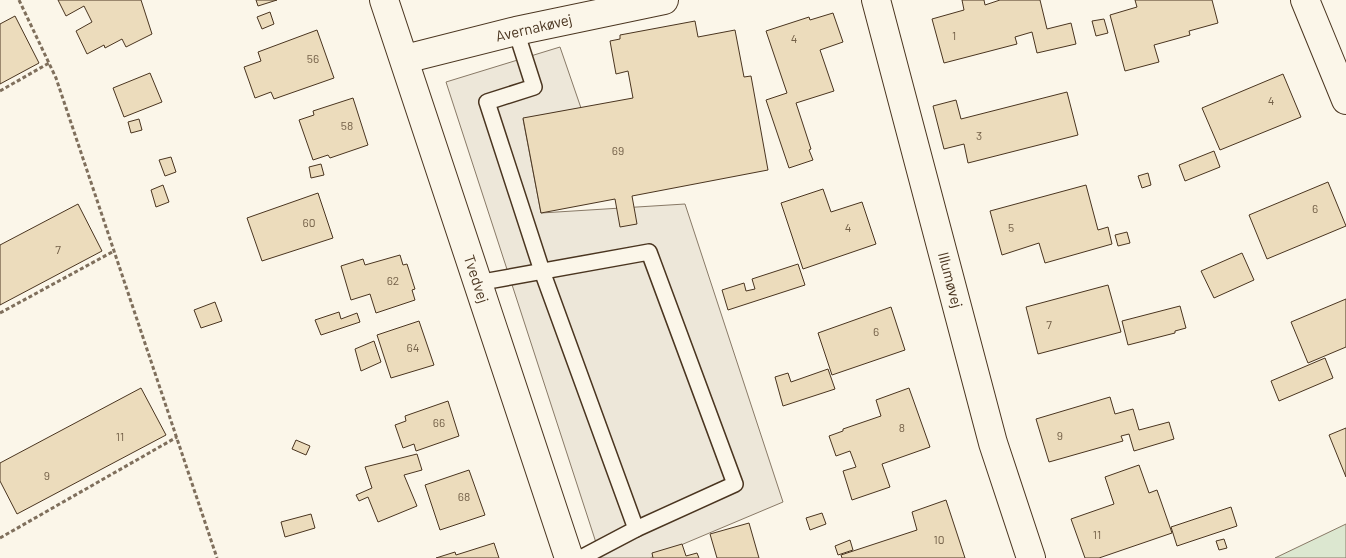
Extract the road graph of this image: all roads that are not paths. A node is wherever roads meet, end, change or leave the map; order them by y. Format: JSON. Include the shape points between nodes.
{"nodes":[{"id":1,"x":384,"y":0,"type":"edge"},
{"id":2,"x":664,"y":0,"type":"edge"},
{"id":3,"x":876,"y":0,"type":"edge"},
{"id":4,"x":1305,"y":0,"type":"edge"},
{"id":5,"x":516,"y":31,"type":"junction"},
{"id":6,"x":405,"y":59,"type":"junction"},
{"id":7,"x":1346,"y":100,"type":"edge"},
{"id":8,"x":542,"y":272,"type":"junction"},
{"id":9,"x":477,"y":283,"type":"junction"},
{"id":10,"x":636,"y":528,"type":"junction"},
{"id":11,"x":569,"y":558,"type":"edge"},
{"id":12,"x":580,"y":558,"type":"edge"},
{"id":13,"x":1031,"y":558,"type":"edge"}],
"edges":[{"from":1,"to":6,"type":"street","name":"Tvedvej"},
{"from":2,"to":5,"type":"street","name":"Avernakøvej"},
{"from":3,"to":13,"type":"street","name":"Illumøvej","via":[[993,443]]},
{"from":4,"to":7,"type":"street"},
{"from":5,"to":6,"type":"street","name":"Avernakøvej"},
{"from":5,"to":8,"type":"lane","via":[[534,87],[488,102]]},
{"from":6,"to":9,"type":"street","name":"Tvedvej"},
{"from":8,"to":9,"type":"lane"},
{"from":8,"to":10,"type":"lane"},
{"from":8,"to":10,"type":"lane","via":[[649,252],[735,484]]},
{"from":9,"to":11,"type":"street","name":"Tvedvej"},
{"from":10,"to":12,"type":"lane"}]}
